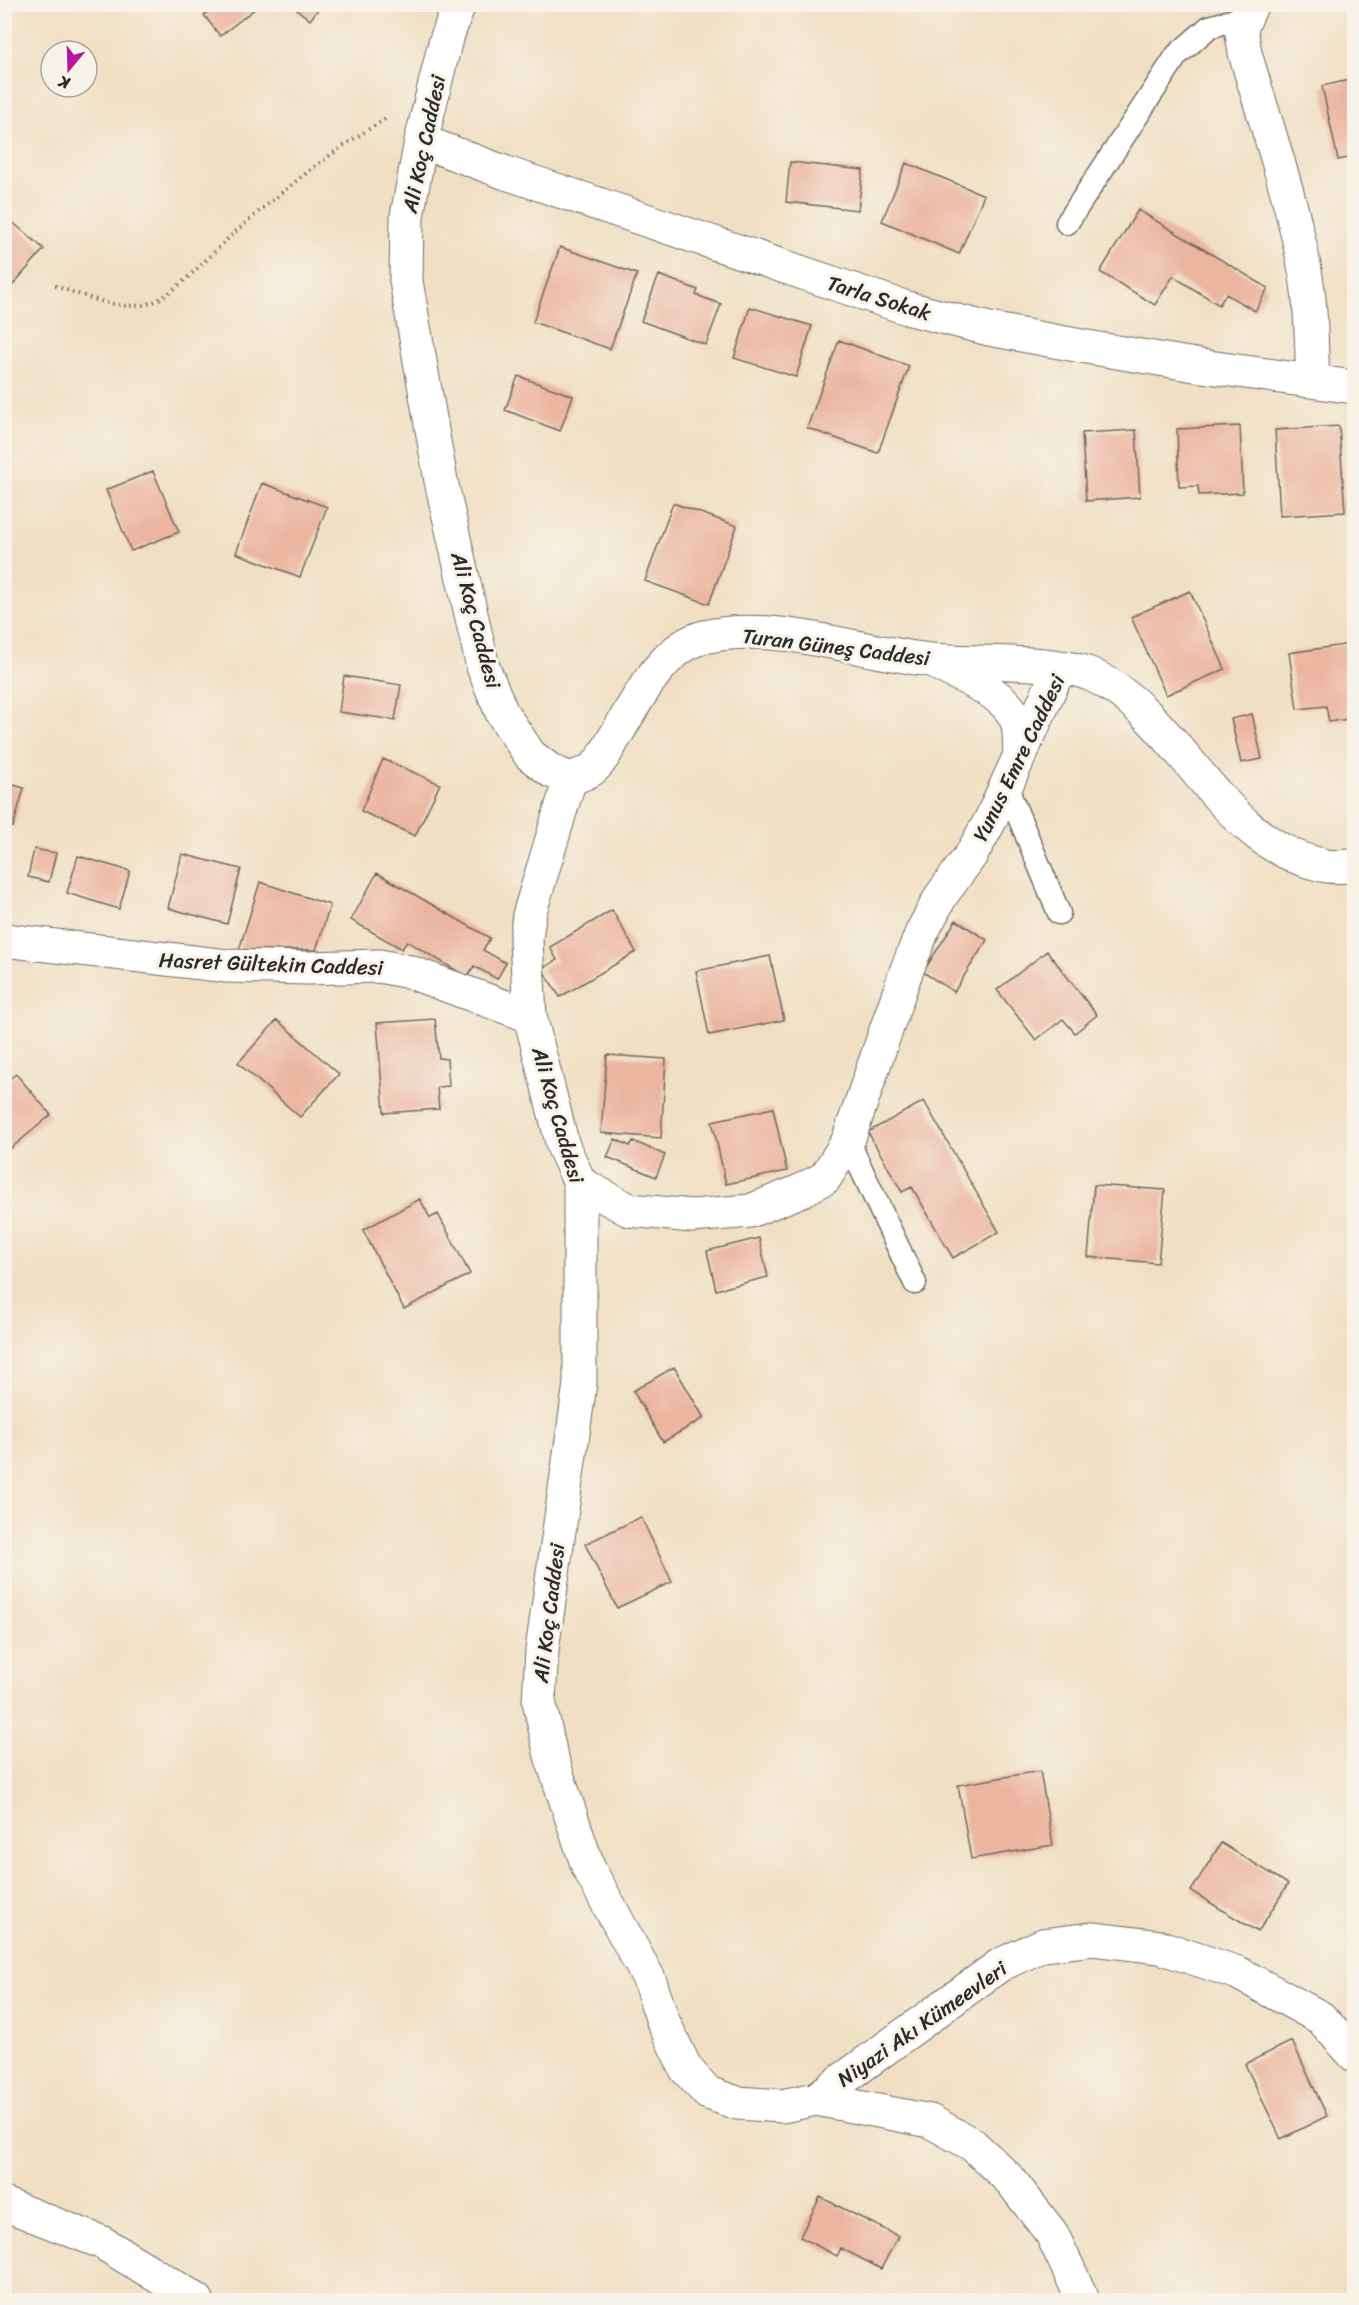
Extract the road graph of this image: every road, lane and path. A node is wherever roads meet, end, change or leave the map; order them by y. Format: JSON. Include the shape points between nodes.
{"nodes":[{"id":1,"x":459,"y":4,"type":"edge"},
{"id":2,"x":1248,"y":11,"type":"edge"},
{"id":3,"x":433,"y":95,"type":"junction"},
{"id":4,"x":421,"y":141,"type":"junction"},
{"id":5,"x":1067,"y":223,"type":"dead end"},
{"id":6,"x":55,"y":286,"type":"dead end"},
{"id":7,"x":1313,"y":381,"type":"junction"},
{"id":8,"x":1354,"y":387,"type":"edge"},
{"id":9,"x":929,"y":660,"type":"junction"},
{"id":10,"x":1060,"y":667,"type":"junction"},
{"id":11,"x":1020,"y":754,"type":"junction"},
{"id":12,"x":570,"y":779,"type":"junction"},
{"id":13,"x":1006,"y":786,"type":"junction"},
{"id":14,"x":1354,"y":866,"type":"edge"},
{"id":15,"x":1059,"y":913,"type":"dead end"},
{"id":16,"x":4,"y":940,"type":"edge"},
{"id":17,"x":530,"y":1016,"type":"junction"},
{"id":18,"x":848,"y":1141,"type":"junction"},
{"id":19,"x":580,"y":1183,"type":"junction"},
{"id":20,"x":915,"y":1283,"type":"dead end"},
{"id":21,"x":1354,"y":2055,"type":"edge"},
{"id":22,"x":816,"y":2099,"type":"junction"},
{"id":23,"x":4,"y":2204,"type":"edge"},
{"id":24,"x":197,"y":2301,"type":"edge"},
{"id":25,"x":1083,"y":2301,"type":"edge"}],
"edges":[{"from":1,"to":3,"type":"street","name":"Ali Koç Caddesi"},
{"from":2,"to":5,"type":"lane","via":[[1209,27],[1178,56]]},
{"from":2,"to":7,"type":"street","via":[[1241,28],[1245,53],[1295,220],[1305,273]]},
{"from":3,"to":4,"type":"street","name":"Ali Koç Caddesi"},
{"from":3,"to":6,"type":"path","via":[[398,111],[334,151],[154,302],[132,306]]},
{"from":4,"to":7,"type":"street","name":"Tarla Sokak","via":[[907,308],[989,329],[1087,347]]},
{"from":4,"to":12,"type":"street","name":"Ali Koç Caddesi","via":[[407,216],[406,281],[441,481],[483,667],[502,713],[530,754],[551,771]]},
{"from":7,"to":8,"type":"street","name":"Tarla Sokak"},
{"from":9,"to":10,"type":"street","name":"Turan Güneş Caddesi"},
{"from":9,"to":11,"type":"street","via":[[1001,700],[1012,711],[1018,725]]},
{"from":9,"to":12,"type":"street","name":"Turan Güneş Caddesi","via":[[746,632],[702,638],[674,654],[652,678],[592,769]]},
{"from":10,"to":11,"type":"street","name":"Yunus Emre Caddesi"},
{"from":10,"to":14,"type":"street","name":"Yunus Emre Caddesi","via":[[1091,675],[1124,696],[1167,736],[1253,831],[1285,853],[1323,866]]},
{"from":11,"to":13,"type":"street","name":"Yunus Emre Caddesi"},
{"from":12,"to":17,"type":"street","name":"Ali Koç Caddesi","via":[[529,915],[526,950]]},
{"from":13,"to":15,"type":"lane"},
{"from":13,"to":18,"type":"street","name":"Yunus Emre Caddesi","via":[[971,855],[941,896],[922,932]]},
{"from":16,"to":17,"type":"street","name":"Hasret Gültekin Caddesi","via":[[227,966],[379,966],[410,972]]},
{"from":17,"to":19,"type":"street","name":"Ali Koç Caddesi","via":[[563,1146]]},
{"from":18,"to":19,"type":"street","name":"Yunus Emre Caddesi","via":[[825,1178],[750,1211],[692,1216],[629,1210]]},
{"from":18,"to":20,"type":"lane"},
{"from":19,"to":22,"type":"street","name":"Ali Koç Caddesi","via":[[580,1384],[542,1650],[539,1701],[551,1756],[588,1867],[649,1979],[663,2021],[686,2069],[708,2093],[737,2103],[782,2106]]},
{"from":21,"to":22,"type":"street","name":"Niyazi Akı Kümeevleri","via":[[1321,2018],[1238,1973],[1160,1947],[1092,1939],[1043,1945],[1000,1965]]},
{"from":22,"to":25,"type":"street","via":[[930,2121],[973,2145],[1011,2181],[1052,2234]]},
{"from":23,"to":24,"type":"street","via":[[101,2242]]}]}
